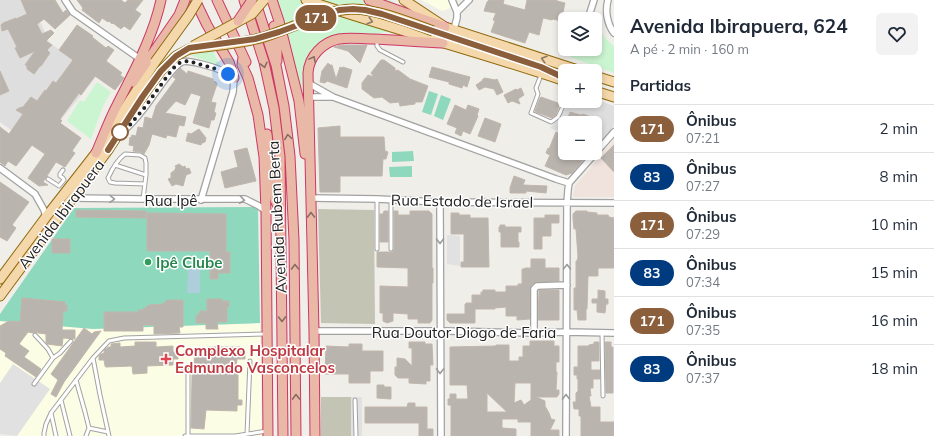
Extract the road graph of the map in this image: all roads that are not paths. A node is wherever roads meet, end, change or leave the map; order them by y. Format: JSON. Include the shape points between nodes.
{"nodes":[{"id":1,"x":65,"y":0,"type":"edge"},
{"id":2,"x":161,"y":0,"type":"edge"},
{"id":3,"x":185,"y":0,"type":"edge"},
{"id":4,"x":197,"y":0,"type":"edge"},
{"id":5,"x":216,"y":0,"type":"edge"},
{"id":6,"x":249,"y":0,"type":"edge"},
{"id":7,"x":264,"y":0,"type":"edge"},
{"id":8,"x":269,"y":0,"type":"edge"},
{"id":9,"x":272,"y":0,"type":"edge"},
{"id":10,"x":306,"y":0,"type":"edge"},
{"id":11,"x":369,"y":0,"type":"edge"},
{"id":12,"x":404,"y":0,"type":"edge"},
{"id":13,"x":452,"y":0,"type":"edge"},
{"id":14,"x":469,"y":0,"type":"edge"},
{"id":15,"x":594,"y":0,"type":"edge"},
{"id":16,"x":608,"y":0,"type":"edge"},
{"id":17,"x":414,"y":4,"type":"edge"},
{"id":18,"x":457,"y":12,"type":"junction"},
{"id":19,"x":590,"y":12,"type":"edge"},
{"id":20,"x":238,"y":21,"type":"junction"},
{"id":21,"x":450,"y":28,"type":"junction"},
{"id":22,"x":614,"y":33,"type":"edge"},
{"id":23,"x":376,"y":39,"type":"junction"},
{"id":24,"x":443,"y":43,"type":"junction"},
{"id":25,"x":189,"y":48,"type":"junction"},
{"id":26,"x":243,"y":57,"type":"junction"},
{"id":27,"x":140,"y":59,"type":"junction"},
{"id":28,"x":403,"y":62,"type":"dead end"},
{"id":29,"x":276,"y":64,"type":"junction"},
{"id":30,"x":558,"y":64,"type":"edge"},
{"id":31,"x":542,"y":74,"type":"junction"},
{"id":32,"x":558,"y":75,"type":"edge"},
{"id":33,"x":234,"y":78,"type":"junction"},
{"id":34,"x":602,"y":78,"type":"edge"},
{"id":35,"x":558,"y":79,"type":"edge"},
{"id":36,"x":614,"y":82,"type":"edge"},
{"id":37,"x":308,"y":83,"type":"junction"},
{"id":38,"x":602,"y":93,"type":"edge"},
{"id":39,"x":122,"y":95,"type":"junction"},
{"id":40,"x":309,"y":97,"type":"junction"},
{"id":41,"x":333,"y":97,"type":"junction"},
{"id":42,"x":614,"y":97,"type":"edge"},
{"id":43,"x":562,"y":108,"type":"edge"},
{"id":44,"x":614,"y":132,"type":"edge"},
{"id":45,"x":108,"y":150,"type":"junction"},
{"id":46,"x":96,"y":153,"type":"junction"},
{"id":47,"x":115,"y":165,"type":"junction"},
{"id":48,"x":0,"y":168,"type":"edge"},
{"id":49,"x":63,"y":170,"type":"dead end"},
{"id":50,"x":146,"y":175,"type":"junction"},
{"id":51,"x":311,"y":178,"type":"junction"},
{"id":52,"x":48,"y":179,"type":"dead end"},
{"id":53,"x":570,"y":183,"type":"junction"},
{"id":54,"x":145,"y":184,"type":"junction"},
{"id":55,"x":73,"y":198,"type":"junction"},
{"id":56,"x":311,"y":198,"type":"junction"},
{"id":57,"x":377,"y":199,"type":"junction"},
{"id":58,"x":144,"y":200,"type":"junction"},
{"id":59,"x":202,"y":200,"type":"junction"},
{"id":60,"x":391,"y":200,"type":"junction"},
{"id":61,"x":440,"y":202,"type":"junction"},
{"id":62,"x":567,"y":203,"type":"junction"},
{"id":63,"x":614,"y":203,"type":"edge"},
{"id":64,"x":281,"y":208,"type":"junction"},
{"id":65,"x":266,"y":211,"type":"junction"},
{"id":66,"x":46,"y":217,"type":"junction"},
{"id":67,"x":377,"y":249,"type":"dead end"},
{"id":68,"x":391,"y":249,"type":"dead end"},
{"id":69,"x":0,"y":279,"type":"edge"},
{"id":70,"x":567,"y":285,"type":"junction"},
{"id":71,"x":0,"y":296,"type":"edge"},
{"id":72,"x":314,"y":331,"type":"junction"},
{"id":73,"x":440,"y":331,"type":"junction"},
{"id":74,"x":566,"y":332,"type":"junction"},
{"id":75,"x":602,"y":332,"type":"junction"},
{"id":76,"x":614,"y":332,"type":"edge"},
{"id":77,"x":534,"y":333,"type":"junction"},
{"id":78,"x":267,"y":334,"type":"junction"},
{"id":79,"x":35,"y":335,"type":"dead end"},
{"id":80,"x":71,"y":341,"type":"dead end"},
{"id":81,"x":53,"y":358,"type":"junction"},
{"id":82,"x":93,"y":358,"type":"junction"},
{"id":83,"x":250,"y":361,"type":"dead end"},
{"id":84,"x":183,"y":368,"type":"dead end"},
{"id":85,"x":76,"y":380,"type":"junction"},
{"id":86,"x":34,"y":384,"type":"dead end"},
{"id":87,"x":602,"y":396,"type":"dead end"},
{"id":88,"x":61,"y":400,"type":"junction"},
{"id":89,"x":355,"y":400,"type":"dead end"},
{"id":90,"x":51,"y":413,"type":"junction"},
{"id":91,"x":89,"y":428,"type":"junction"},
{"id":92,"x":108,"y":434,"type":"edge"},
{"id":93,"x":248,"y":434,"type":"junction"},
{"id":94,"x":268,"y":434,"type":"edge"},
{"id":95,"x":44,"y":436,"type":"edge"},
{"id":96,"x":56,"y":436,"type":"edge"},
{"id":97,"x":70,"y":436,"type":"edge"},
{"id":98,"x":86,"y":436,"type":"edge"},
{"id":99,"x":187,"y":436,"type":"edge"},
{"id":100,"x":235,"y":436,"type":"edge"},
{"id":101,"x":283,"y":436,"type":"edge"},
{"id":102,"x":296,"y":436,"type":"edge"},
{"id":103,"x":315,"y":436,"type":"edge"},
{"id":104,"x":356,"y":436,"type":"edge"},
{"id":105,"x":441,"y":436,"type":"edge"},
{"id":106,"x":566,"y":436,"type":"edge"}],
"edges":[{"from":1,"to":27,"type":"street","via":[[74,12]]},
{"from":2,"to":27,"type":"highway"},
{"from":3,"to":39,"type":"highway","via":[[136,79]]},
{"from":4,"to":33,"type":"highway","via":[[207,25],[229,62]]},
{"from":4,"to":46,"type":"main road","name":"Avenida Ibirapuera","bridge":true},
{"from":5,"to":26,"type":"highway"},
{"from":6,"to":20,"type":"highway","bridge":true},
{"from":6,"to":29,"type":"highway","name":"Avenida Rubem Berta"},
{"from":6,"to":64,"type":"highway","name":"Avenida Rubem Berta","one_way":true,"via":[[274,108],[280,157]]},
{"from":7,"to":20,"type":"main road","name":"Avenida Ibirapuera","bridge":true,"via":[[252,14]]},
{"from":8,"to":29,"type":"highway","via":[[278,49]]},
{"from":9,"to":51,"type":"highway","via":[[299,102],[308,173]]},
{"from":10,"to":24,"type":"main road","one_way":true},
{"from":11,"to":21,"type":"highway"},
{"from":12,"to":17,"type":"main road"},
{"from":13,"to":18,"type":"street"},
{"from":14,"to":18,"type":"street"},
{"from":15,"to":19,"type":"street"},
{"from":16,"to":22,"type":"street","via":[[607,14]]},
{"from":17,"to":21,"type":"main road"},
{"from":18,"to":21,"type":"street","via":[[457,18]]},
{"from":20,"to":25,"type":"main road","name":"Avenida Ibirapuera","bridge":true},
{"from":30,"to":21,"type":"main road","one_way":true},
{"from":23,"to":24,"type":"highway"},
{"from":23,"to":28,"type":"lane","via":[[380,50]]},
{"from":37,"to":23,"type":"highway","one_way":true,"via":[[308,69],[312,58],[328,43],[344,38]]},
{"from":24,"to":31,"type":"main road"},
{"from":25,"to":32,"type":"main road","bridge":true,"via":[[255,39],[339,10],[353,9],[382,14]]},
{"from":25,"to":45,"type":"main road","name":"Avenida Ibirapuera","via":[[176,56],[161,71]]},
{"from":26,"to":64,"type":"highway","via":[[254,82],[263,117],[275,200]]},
{"from":26,"to":65,"type":"highway","via":[[242,66],[248,78],[262,139]]},
{"from":27,"to":39,"type":"highway"},
{"from":102,"to":29,"type":"highway","name":"Avenida Rubem Berta","one_way":true,"via":[[294,240],[290,156]]},
{"from":31,"to":35,"type":"main road"},
{"from":31,"to":43,"type":"lane","via":[[536,88],[538,94],[530,113],[551,122],[558,117]]},
{"from":33,"to":45,"type":"street","via":[[223,71],[188,61],[177,64]]},
{"from":33,"to":59,"type":"street","via":[[233,92]]},
{"from":34,"to":36,"type":"main road"},
{"from":37,"to":40,"type":"highway"},
{"from":37,"to":41,"type":"street"},
{"from":38,"to":42,"type":"main road"},
{"from":39,"to":46,"type":"highway"},
{"from":40,"to":41,"type":"street"},
{"from":40,"to":51,"type":"highway"},
{"from":41,"to":53,"type":"street"},
{"from":44,"to":53,"type":"street"},
{"from":45,"to":55,"type":"main road","name":"Avenida Ibirapuera"},
{"from":46,"to":66,"type":"main road","name":"Avenida Ibirapuera"},
{"from":47,"to":50,"type":"lane"},
{"from":47,"to":50,"type":"lane","via":[[125,154],[140,155],[145,158]]},
{"from":47,"to":54,"type":"lane","via":[[108,178],[110,182]]},
{"from":48,"to":66,"type":"street","via":[[35,194]]},
{"from":49,"to":52,"type":"lane","via":[[60,176],[64,180],[59,186]]},
{"from":50,"to":54,"type":"lane"},
{"from":51,"to":56,"type":"highway"},
{"from":53,"to":62,"type":"street"},
{"from":54,"to":58,"type":"lane"},
{"from":55,"to":58,"type":"street","name":"Rua Ipê","one_way":true},
{"from":55,"to":71,"type":"main road","name":"Avenida Ibirapuera"},
{"from":56,"to":57,"type":"street","name":"Rua Estado de Israel"},
{"from":72,"to":56,"type":"highway","one_way":true},
{"from":57,"to":60,"type":"street","name":"Rua Estado de Israel"},
{"from":57,"to":67,"type":"lane"},
{"from":58,"to":59,"type":"street","name":"Rua Ipê"},
{"from":59,"to":65,"type":"street","name":"Rua Ipê","one_way":true,"via":[[244,200]]},
{"from":60,"to":61,"type":"street","name":"Rua Estado de Israel"},
{"from":60,"to":68,"type":"lane"},
{"from":61,"to":62,"type":"street","name":"Rua Estado de Israel"},
{"from":61,"to":73,"type":"street","one_way":true},
{"from":62,"to":63,"type":"street","name":"Rua Estado de Israel"},
{"from":70,"to":62,"type":"street","one_way":true},
{"from":64,"to":101,"type":"highway","name":"Avenida Rubem Berta","one_way":true},
{"from":65,"to":78,"type":"highway"},
{"from":66,"to":69,"type":"main road","name":"Avenida Ibirapuera"},
{"from":70,"to":74,"type":"street"},
{"from":70,"to":77,"type":"street","via":[[537,286],[534,289]]},
{"from":72,"to":73,"type":"street","name":"Rua Doutor Diogo de Faria"},
{"from":72,"to":103,"type":"highway"},
{"from":73,"to":77,"type":"street","name":"Rua Doutor Diogo de Faria"},
{"from":73,"to":105,"type":"street","one_way":true},
{"from":74,"to":75,"type":"street","name":"Rua Doutor Diogo de Faria"},
{"from":74,"to":77,"type":"street","name":"Rua Doutor Diogo de Faria"},
{"from":106,"to":74,"type":"street","one_way":true},
{"from":75,"to":76,"type":"street","name":"Rua Doutor Diogo de Faria"},
{"from":75,"to":87,"type":"lane"},
{"from":78,"to":82,"type":"lane","via":[[124,338],[109,341]]},
{"from":78,"to":94,"type":"highway"},
{"from":79,"to":81,"type":"lane","via":[[48,348]]},
{"from":80,"to":81,"type":"lane"},
{"from":81,"to":86,"type":"lane"},
{"from":82,"to":85,"type":"lane"},
{"from":82,"to":92,"type":"lane"},
{"from":83,"to":93,"type":"lane"},
{"from":84,"to":99,"type":"lane","via":[[188,371]]},
{"from":85,"to":88,"type":"lane"},
{"from":85,"to":91,"type":"lane"},
{"from":88,"to":90,"type":"lane"},
{"from":88,"to":97,"type":"lane"},
{"from":89,"to":104,"type":"lane"},
{"from":90,"to":95,"type":"lane"},
{"from":90,"to":96,"type":"lane"},
{"from":91,"to":92,"type":"lane"},
{"from":91,"to":98,"type":"lane"},
{"from":93,"to":94,"type":"lane"},
{"from":93,"to":100,"type":"lane"},
{"from":99,"to":100,"type":"lane"}]}
